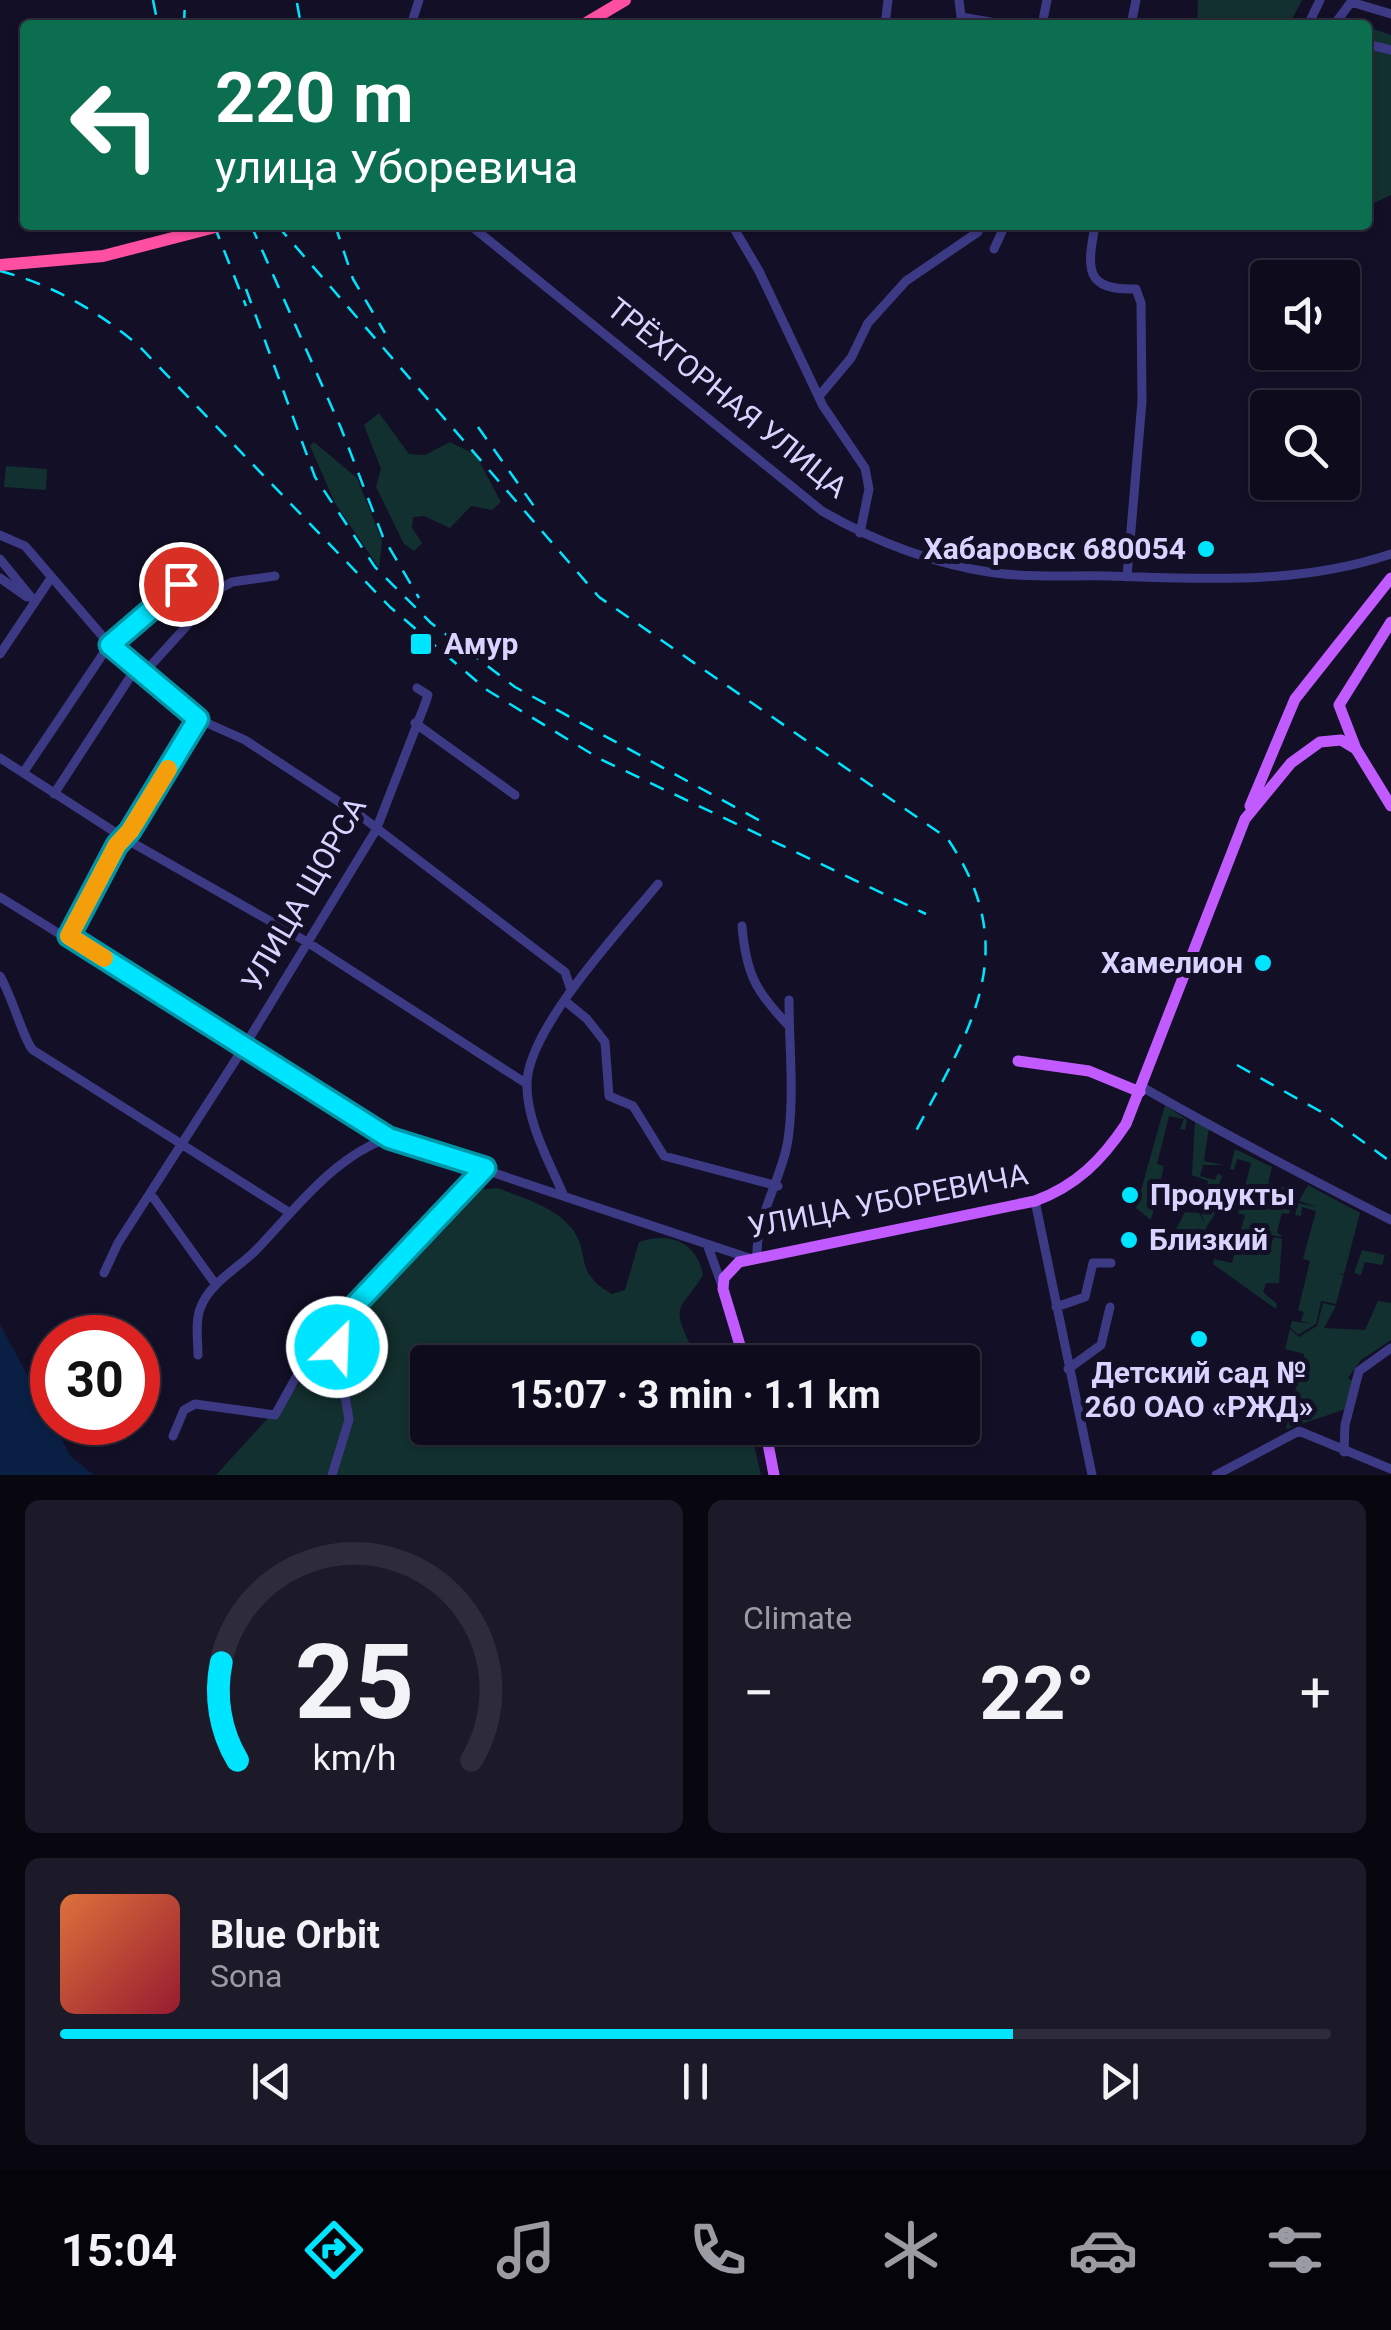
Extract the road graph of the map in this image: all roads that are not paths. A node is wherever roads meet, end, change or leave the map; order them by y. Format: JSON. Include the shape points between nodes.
{"nodes":[{"id":1,"x":624,"y":0,"type":"edge"},
{"id":2,"x":1391,"y":14,"type":"edge"},
{"id":3,"x":591,"y":20,"type":"edge"},
{"id":4,"x":1338,"y":20,"type":"edge"},
{"id":5,"x":204,"y":230,"type":"edge"},
{"id":6,"x":476,"y":230,"type":"edge"},
{"id":7,"x":735,"y":230,"type":"edge"},
{"id":8,"x":1004,"y":230,"type":"edge"},
{"id":9,"x":1094,"y":230,"type":"edge"},
{"id":10,"x":978,"y":232,"type":"dead end"},
{"id":11,"x":994,"y":249,"type":"dead end"},
{"id":12,"x":0,"y":265,"type":"edge"},
{"id":13,"x":820,"y":395,"type":"junction"},
{"id":14,"x":860,"y":532,"type":"junction"},
{"id":15,"x":0,"y":535,"type":"edge"},
{"id":16,"x":1390,"y":555,"type":"edge"},
{"id":17,"x":0,"y":559,"type":"edge"},
{"id":18,"x":275,"y":576,"type":"dead end"},
{"id":19,"x":1127,"y":577,"type":"junction"},
{"id":20,"x":0,"y":578,"type":"edge"},
{"id":21,"x":51,"y":578,"type":"junction"},
{"id":22,"x":1391,"y":578,"type":"edge"},
{"id":23,"x":181,"y":584,"type":"dead end"},
{"id":24,"x":35,"y":602,"type":"junction"},
{"id":25,"x":1391,"y":622,"type":"edge"},
{"id":26,"x":110,"y":645,"type":"junction"},
{"id":27,"x":0,"y":654,"type":"edge"},
{"id":28,"x":139,"y":671,"type":"junction"},
{"id":29,"x":417,"y":688,"type":"dead end"},
{"id":30,"x":198,"y":719,"type":"junction"},
{"id":31,"x":415,"y":723,"type":"junction"},
{"id":32,"x":1277,"y":737,"type":"junction"},
{"id":33,"x":1356,"y":748,"type":"junction"},
{"id":34,"x":1304,"y":753,"type":"junction"},
{"id":35,"x":0,"y":758,"type":"edge"},
{"id":36,"x":23,"y":774,"type":"junction"},
{"id":37,"x":54,"y":794,"type":"junction"},
{"id":38,"x":515,"y":794,"type":"dead end"},
{"id":39,"x":1391,"y":806,"type":"edge"},
{"id":40,"x":1245,"y":819,"type":"junction"},
{"id":41,"x":376,"y":830,"type":"junction"},
{"id":42,"x":124,"y":838,"type":"junction"},
{"id":43,"x":658,"y":884,"type":"dead end"},
{"id":44,"x":0,"y":897,"type":"edge"},
{"id":45,"x":742,"y":926,"type":"dead end"},
{"id":46,"x":69,"y":936,"type":"junction"},
{"id":47,"x":307,"y":942,"type":"junction"},
{"id":48,"x":0,"y":976,"type":"edge"},
{"id":49,"x":571,"y":990,"type":"junction"},
{"id":50,"x":788,"y":1000,"type":"dead end"},
{"id":51,"x":565,"y":1002,"type":"junction"},
{"id":52,"x":789,"y":1026,"type":"junction"},
{"id":53,"x":244,"y":1048,"type":"junction"},
{"id":54,"x":1018,"y":1062,"type":"dead end"},
{"id":55,"x":527,"y":1084,"type":"junction"},
{"id":56,"x":1140,"y":1090,"type":"junction"},
{"id":57,"x":389,"y":1138,"type":"junction"},
{"id":58,"x":184,"y":1142,"type":"junction"},
{"id":59,"x":485,"y":1168,"type":"junction"},
{"id":60,"x":778,"y":1186,"type":"junction"},
{"id":61,"x":150,"y":1193,"type":"junction"},
{"id":62,"x":563,"y":1194,"type":"junction"},
{"id":63,"x":1035,"y":1201,"type":"junction"},
{"id":64,"x":287,"y":1211,"type":"junction"},
{"id":65,"x":1391,"y":1220,"type":"edge"},
{"id":66,"x":708,"y":1244,"type":"junction"},
{"id":67,"x":754,"y":1258,"type":"junction"},
{"id":68,"x":1111,"y":1263,"type":"dead end"},
{"id":69,"x":104,"y":1273,"type":"dead end"},
{"id":70,"x":216,"y":1285,"type":"junction"},
{"id":71,"x":723,"y":1289,"type":"junction"},
{"id":72,"x":1056,"y":1307,"type":"junction"},
{"id":73,"x":1110,"y":1308,"type":"dead end"},
{"id":74,"x":337,"y":1336,"type":"junction"},
{"id":75,"x":740,"y":1345,"type":"edge"},
{"id":76,"x":1391,"y":1348,"type":"edge"},
{"id":77,"x":198,"y":1356,"type":"dead end"},
{"id":78,"x":1068,"y":1369,"type":"junction"},
{"id":79,"x":173,"y":1436,"type":"dead end"},
{"id":80,"x":768,"y":1445,"type":"edge"},
{"id":81,"x":1344,"y":1452,"type":"junction"},
{"id":82,"x":1391,"y":1469,"type":"edge"},
{"id":83,"x":332,"y":1475,"type":"edge"},
{"id":84,"x":774,"y":1475,"type":"edge"},
{"id":85,"x":1092,"y":1475,"type":"edge"},
{"id":86,"x":1216,"y":1475,"type":"edge"}],
"edges":[{"from":1,"to":3,"type":"highway"},
{"from":2,"to":4,"type":"street","via":[[1351,2]]},
{"from":5,"to":12,"type":"highway","bridge":true,"via":[[103,256]]},
{"from":6,"to":14,"type":"street","name":"ТРЁХГОРНАЯ УЛИЦА","via":[[822,511]]},
{"from":7,"to":13,"type":"street"},
{"from":8,"to":11,"type":"street"},
{"from":9,"to":19,"type":"street","via":[[1092,275],[1110,287],[1136,289],[1141,303],[1142,401]]},
{"from":10,"to":13,"type":"street","via":[[906,281]]},
{"from":13,"to":14,"type":"street","via":[[865,468],[869,489]]},
{"from":14,"to":19,"type":"street","name":"ТРЁХГОРНАЯ УЛИЦА","via":[[996,573]]},
{"from":15,"to":21,"type":"street","via":[[24,546]]},
{"from":16,"to":19,"type":"street","name":"ТРЁХГОРНАЯ УЛИЦА","via":[[1297,576]]},
{"from":17,"to":24,"type":"street"},
{"from":18,"to":28,"type":"street","via":[[221,588]]},
{"from":20,"to":24,"type":"street"},
{"from":21,"to":24,"type":"street"},
{"from":21,"to":26,"type":"street"},
{"from":22,"to":32,"type":"main road","via":[[1308,678]]},
{"from":23,"to":26,"type":"street"},
{"from":24,"to":27,"type":"street"},
{"from":25,"to":33,"type":"main road","via":[[1341,695],[1341,716]]},
{"from":26,"to":28,"type":"street"},
{"from":26,"to":36,"type":"street"},
{"from":28,"to":30,"type":"street"},
{"from":28,"to":37,"type":"street"},
{"from":29,"to":31,"type":"street","name":"УЛИЦА ЩОРСА","via":[[428,695]]},
{"from":30,"to":41,"type":"street","via":[[246,740]]},
{"from":30,"to":42,"type":"street"},
{"from":31,"to":38,"type":"street"},
{"from":31,"to":41,"type":"street","name":"УЛИЦА ЩОРСА"},
{"from":32,"to":34,"type":"main road","via":[[1289,751]]},
{"from":32,"to":40,"type":"main road"},
{"from":33,"to":34,"type":"main road","via":[[1330,738]]},
{"from":33,"to":39,"type":"main road"},
{"from":34,"to":40,"type":"main road","name":"УЛИЦА УБОРЕВИЧА"},
{"from":35,"to":36,"type":"street"},
{"from":36,"to":37,"type":"street"},
{"from":37,"to":42,"type":"street"},
{"from":40,"to":56,"type":"main road","name":"УЛИЦА УБОРЕВИЧА"},
{"from":41,"to":47,"type":"street","name":"УЛИЦА ЩОРСА"},
{"from":41,"to":49,"type":"street","via":[[565,972]]},
{"from":42,"to":46,"type":"street"},
{"from":42,"to":47,"type":"street"},
{"from":43,"to":49,"type":"street"},
{"from":44,"to":46,"type":"street","name":"УЛИЦА УБОРЕВИЧА"},
{"from":45,"to":52,"type":"street","via":[[758,995]]},
{"from":46,"to":53,"type":"street","name":"УЛИЦА УБОРЕВИЧА"},
{"from":47,"to":53,"type":"street","name":"УЛИЦА ЩОРСА"},
{"from":47,"to":55,"type":"street"},
{"from":48,"to":58,"type":"street","via":[[33,1050]]},
{"from":49,"to":51,"type":"street"},
{"from":50,"to":52,"type":"street"},
{"from":51,"to":55,"type":"street","via":[[536,1050]]},
{"from":51,"to":60,"type":"street","via":[[605,1042],[609,1096],[633,1106],[664,1156]]},
{"from":52,"to":60,"type":"street","via":[[790,1132]]},
{"from":53,"to":57,"type":"street","name":"УЛИЦА УБОРЕВИЧА"},
{"from":53,"to":58,"type":"street","name":"УЛИЦА ЩОРСА"},
{"from":54,"to":56,"type":"main road","via":[[1089,1071]]},
{"from":55,"to":62,"type":"street"},
{"from":56,"to":63,"type":"main road","name":"УЛИЦА УБОРЕВИЧА","via":[[1126,1124],[1092,1167]]},
{"from":56,"to":65,"type":"street"},
{"from":57,"to":59,"type":"street","name":"УЛИЦА УБОРЕВИЧА"},
{"from":57,"to":64,"type":"street","via":[[371,1144]]},
{"from":58,"to":61,"type":"street","name":"УЛИЦА ЩОРСА"},
{"from":58,"to":64,"type":"street"},
{"from":59,"to":62,"type":"street","name":"УЛИЦА УБОРЕВИЧА"},
{"from":59,"to":74,"type":"street","via":[[343,1318]]},
{"from":60,"to":67,"type":"street"},
{"from":61,"to":69,"type":"street","name":"УЛИЦА ЩОРСА"},
{"from":61,"to":70,"type":"street"},
{"from":62,"to":66,"type":"street","name":"УЛИЦА УБОРЕВИЧА"},
{"from":63,"to":67,"type":"main road","name":"УЛИЦА УБОРЕВИЧА"},
{"from":63,"to":72,"type":"street"},
{"from":64,"to":70,"type":"street","via":[[259,1248]]},
{"from":66,"to":67,"type":"street","name":"УЛИЦА УБОРЕВИЧА"},
{"from":66,"to":71,"type":"street"},
{"from":67,"to":71,"type":"main road","via":[[729,1269]]},
{"from":68,"to":72,"type":"street","via":[[1093,1263],[1085,1297]]},
{"from":70,"to":77,"type":"street","via":[[199,1311]]},
{"from":71,"to":75,"type":"main road"},
{"from":72,"to":78,"type":"street"},
{"from":73,"to":78,"type":"street","via":[[1101,1345]]},
{"from":74,"to":79,"type":"street","via":[[299,1372],[275,1415],[195,1404],[184,1410]]},
{"from":74,"to":83,"type":"street","via":[[350,1420]]},
{"from":76,"to":81,"type":"street","via":[[1359,1371]]},
{"from":78,"to":85,"type":"street"},
{"from":80,"to":84,"type":"main road"},
{"from":81,"to":82,"type":"street"},
{"from":81,"to":86,"type":"street","via":[[1294,1431]]}]}
